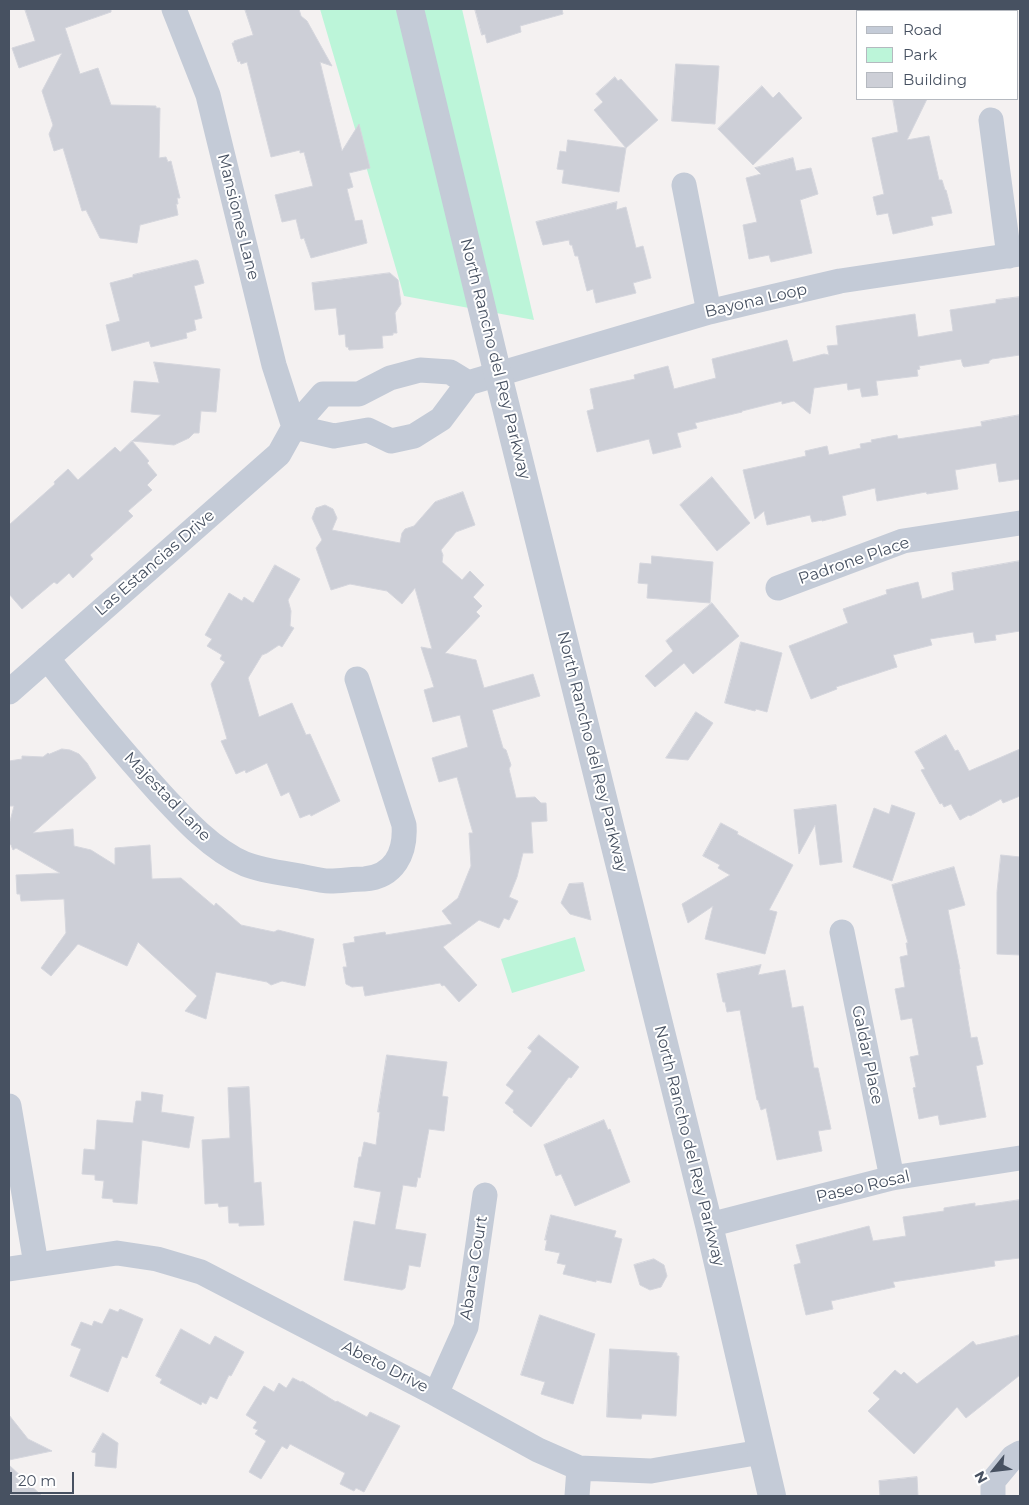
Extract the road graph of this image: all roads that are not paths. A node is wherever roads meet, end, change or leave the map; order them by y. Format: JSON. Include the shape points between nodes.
{"nodes":[{"id":1,"x":174,"y":9,"type":"edge"},
{"id":2,"x":410,"y":9,"type":"edge"},
{"id":3,"x":991,"y":120,"type":"dead end"},
{"id":4,"x":684,"y":185,"type":"dead end"},
{"id":5,"x":1015,"y":255,"type":"edge"},
{"id":6,"x":710,"y":312,"type":"junction"},
{"id":7,"x":498,"y":375,"type":"junction"},
{"id":8,"x":468,"y":383,"type":"junction"},
{"id":9,"x":359,"y":394,"type":"junction"},
{"id":10,"x":294,"y":427,"type":"junction"},
{"id":11,"x":368,"y":430,"type":"junction"},
{"id":12,"x":1020,"y":523,"type":"edge"},
{"id":13,"x":778,"y":588,"type":"dead end"},
{"id":14,"x":47,"y":658,"type":"junction"},
{"id":15,"x":358,"y":679,"type":"dead end"},
{"id":16,"x":9,"y":692,"type":"edge"},
{"id":17,"x":842,"y":932,"type":"dead end"},
{"id":18,"x":9,"y":1106,"type":"edge"},
{"id":19,"x":1020,"y":1158,"type":"edge"},
{"id":20,"x":892,"y":1178,"type":"junction"},
{"id":21,"x":485,"y":1196,"type":"dead end"},
{"id":22,"x":709,"y":1225,"type":"junction"},
{"id":23,"x":36,"y":1264,"type":"junction"},
{"id":24,"x":9,"y":1269,"type":"edge"},
{"id":25,"x":436,"y":1394,"type":"junction"},
{"id":26,"x":761,"y":1452,"type":"junction"},
{"id":27,"x":1020,"y":1453,"type":"edge"},
{"id":28,"x":579,"y":1468,"type":"junction"},
{"id":29,"x":577,"y":1496,"type":"edge"},
{"id":30,"x":772,"y":1496,"type":"edge"},
{"id":31,"x":993,"y":1496,"type":"edge"}],
"edges":[{"from":1,"to":10,"type":"street","name":"Mansiones Lane","via":[[208,95],[274,365]]},
{"from":2,"to":7,"type":"street","name":"North Rancho del Rey Parkway"},
{"from":3,"to":5,"type":"street"},
{"from":4,"to":6,"type":"street"},
{"from":5,"to":6,"type":"street","name":"Bayona Loop","via":[[840,281]]},
{"from":6,"to":7,"type":"street","name":"Bayona Loop"},
{"from":7,"to":8,"type":"street"},
{"from":7,"to":22,"type":"street","name":"North Rancho del Rey Parkway"},
{"from":8,"to":9,"type":"street","name":"Las Estancias Drive","via":[[450,372],[420,370],[390,378]]},
{"from":8,"to":11,"type":"street","via":[[440,420],[414,436],[391,441]]},
{"from":9,"to":10,"type":"street","name":"Las Estancias Drive","via":[[323,394]]},
{"from":9,"to":11,"type":"street"},
{"from":10,"to":11,"type":"street","via":[[334,436]]},
{"from":10,"to":14,"type":"street","name":"Las Estancias Drive","via":[[279,454]]},
{"from":12,"to":13,"type":"street","name":"Padrone Place","via":[[903,541]]},
{"from":14,"to":15,"type":"street","name":"Majestad Lane","via":[[134,764],[184,819],[215,846],[259,869],[329,881],[374,878],[392,867],[403,848],[404,825]]},
{"from":14,"to":16,"type":"street","name":"Las Estancias Drive"},
{"from":17,"to":20,"type":"street","name":"Galdar Place"},
{"from":18,"to":23,"type":"street"},
{"from":19,"to":20,"type":"street","name":"Paseo Rosal"},
{"from":20,"to":22,"type":"street","name":"Paseo Rosal"},
{"from":21,"to":25,"type":"street","name":"Abarca Court","via":[[466,1327]]},
{"from":22,"to":26,"type":"street","name":"North Rancho del Rey Parkway"},
{"from":23,"to":24,"type":"street","name":"Abeto Drive"},
{"from":23,"to":25,"type":"street","name":"Abeto Drive","via":[[117,1253],[158,1258],[207,1276]]},
{"from":25,"to":28,"type":"street","name":"Abeto Drive","via":[[538,1450]]},
{"from":26,"to":28,"type":"street","name":"Abeto Drive","via":[[651,1471]]},
{"from":26,"to":30,"type":"street","name":"North Rancho del Rey Parkway"},
{"from":27,"to":31,"type":"street","via":[[993,1481]]},
{"from":28,"to":29,"type":"street"}]}
